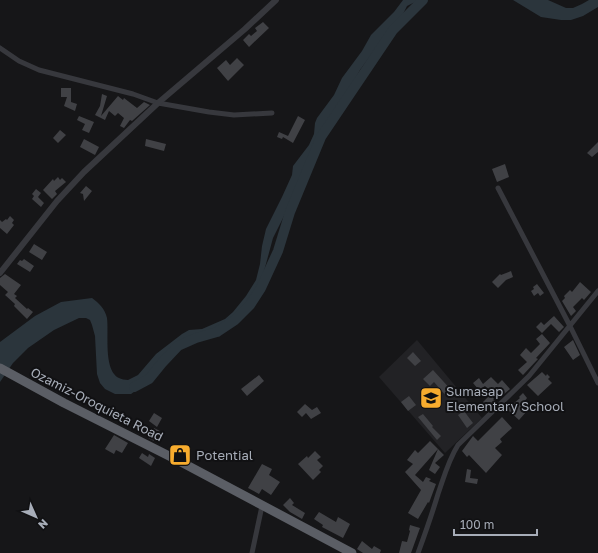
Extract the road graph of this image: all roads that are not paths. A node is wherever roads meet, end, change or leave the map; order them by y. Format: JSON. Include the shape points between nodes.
{"nodes":[{"id":1,"x":276,"y":0,"type":"edge"},
{"id":2,"x":0,"y":48,"type":"edge"},
{"id":3,"x":158,"y":103,"type":"junction"},
{"id":4,"x":272,"y":113,"type":"dead end"},
{"id":5,"x":498,"y":188,"type":"dead end"},
{"id":6,"x":0,"y":273,"type":"edge"},
{"id":7,"x":598,"y":291,"type":"edge"},
{"id":8,"x":570,"y":326,"type":"junction"},
{"id":9,"x":0,"y":368,"type":"edge"},
{"id":10,"x":598,"y":383,"type":"edge"},
{"id":11,"x":262,"y":506,"type":"junction"},
{"id":12,"x":252,"y":553,"type":"edge"},
{"id":13,"x":352,"y":553,"type":"edge"},
{"id":14,"x":418,"y":553,"type":"edge"}],
"edges":[{"from":1,"to":3,"type":"street"},
{"from":2,"to":3,"type":"street","via":[[39,70]]},
{"from":3,"to":4,"type":"street","via":[[234,115]]},
{"from":3,"to":6,"type":"street","via":[[84,172],[57,201]]},
{"from":5,"to":8,"type":"street"},
{"from":7,"to":8,"type":"street"},
{"from":8,"to":10,"type":"street"},
{"from":8,"to":14,"type":"street","via":[[529,376],[458,445],[447,466]]},
{"from":9,"to":11,"type":"highway","name":"Ozamiz-Oroquieta Road"},
{"from":11,"to":12,"type":"street"},
{"from":11,"to":13,"type":"highway","name":"Ozamiz-Oroquieta Road"}]}
